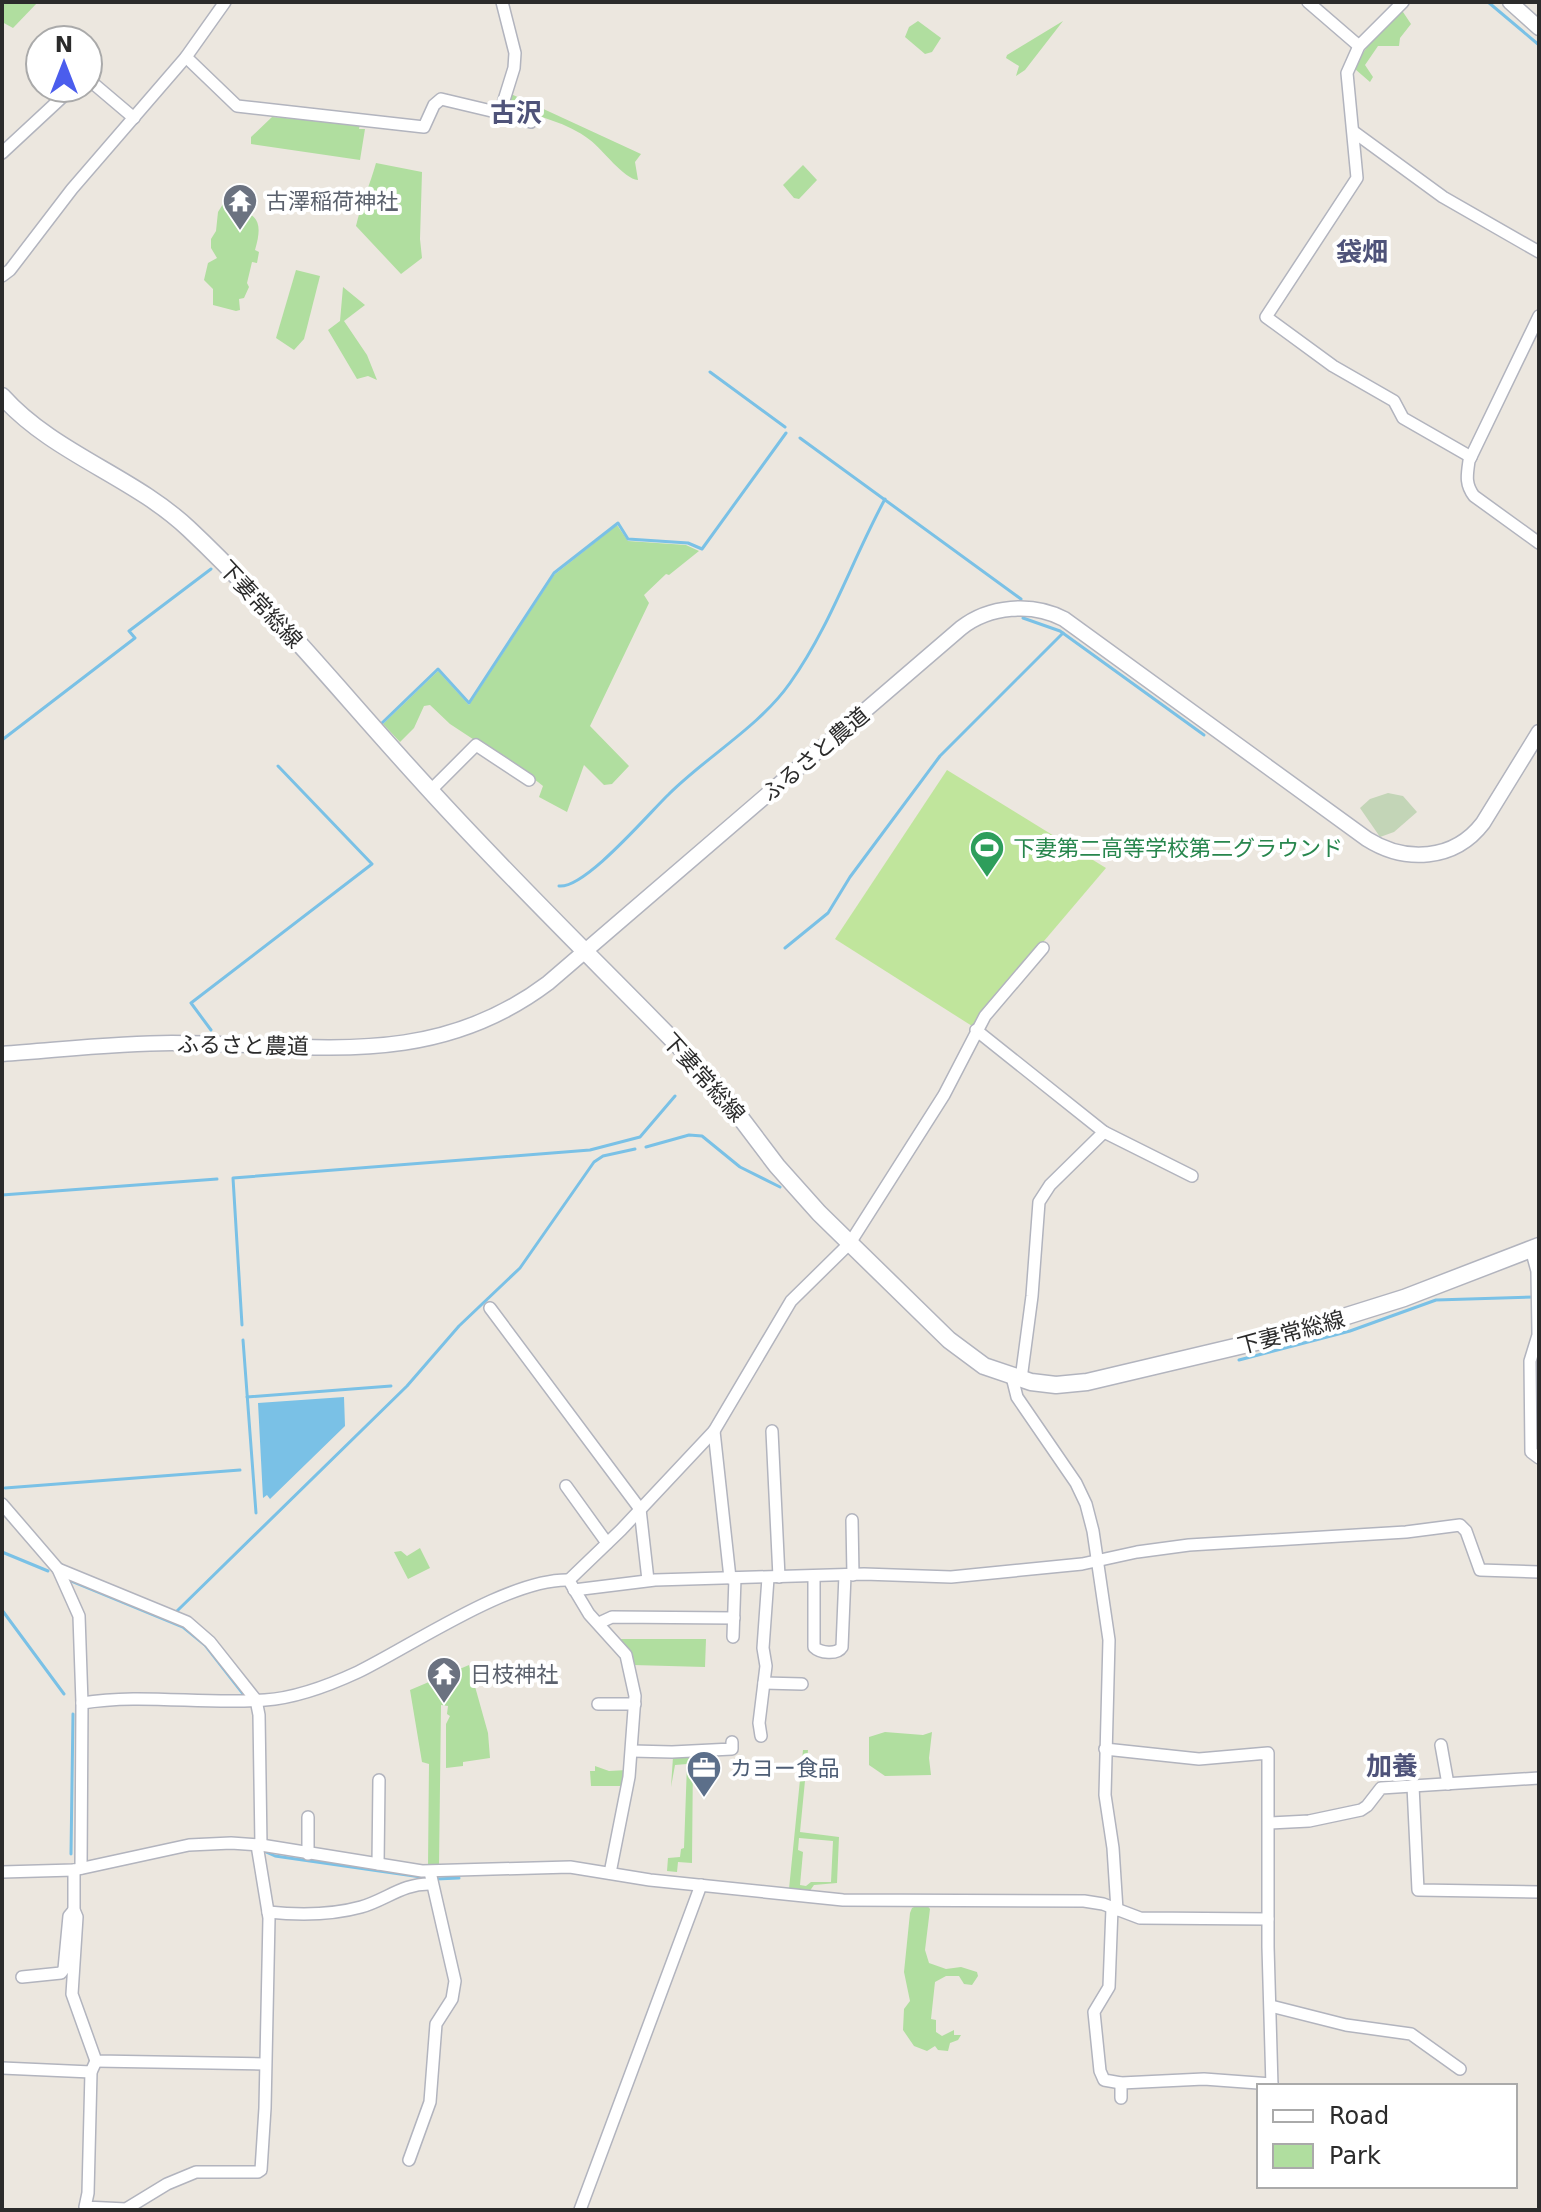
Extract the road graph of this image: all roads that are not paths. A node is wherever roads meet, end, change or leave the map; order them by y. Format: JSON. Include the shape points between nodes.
{"nodes":[{"id":1,"x":225,"y":2,"type":"edge"},
{"id":2,"x":502,"y":2,"type":"edge"},
{"id":3,"x":1308,"y":2,"type":"edge"},
{"id":4,"x":1403,"y":2,"type":"edge"},
{"id":5,"x":1510,"y":2,"type":"edge"},
{"id":6,"x":1539,"y":28,"type":"edge"},
{"id":7,"x":1359,"y":46,"type":"junction"},
{"id":8,"x":186,"y":57,"type":"junction"},
{"id":9,"x":104,"y":93,"type":"edge"},
{"id":10,"x":55,"y":104,"type":"edge"},
{"id":11,"x":500,"y":113,"type":"junction"},
{"id":12,"x":134,"y":118,"type":"junction"},
{"id":13,"x":531,"y":122,"type":"dead end"},
{"id":14,"x":1354,"y":132,"type":"junction"},
{"id":15,"x":2,"y":153,"type":"edge"},
{"id":16,"x":1539,"y":252,"type":"edge"},
{"id":17,"x":2,"y":276,"type":"edge"},
{"id":18,"x":1539,"y":316,"type":"edge"},
{"id":19,"x":2,"y":396,"type":"edge"},
{"id":20,"x":1471,"y":457,"type":"junction"},
{"id":21,"x":1539,"y":543,"type":"edge"},
{"id":22,"x":1539,"y":732,"type":"edge"},
{"id":23,"x":529,"y":780,"type":"dead end"},
{"id":24,"x":430,"y":791,"type":"junction"},
{"id":25,"x":1043,"y":948,"type":"dead end"},
{"id":26,"x":585,"y":952,"type":"junction"},
{"id":27,"x":976,"y":1030,"type":"junction"},
{"id":28,"x":2,"y":1054,"type":"edge"},
{"id":29,"x":1104,"y":1132,"type":"junction"},
{"id":30,"x":1192,"y":1176,"type":"dead end"},
{"id":31,"x":850,"y":1243,"type":"junction"},
{"id":32,"x":1535,"y":1248,"type":"edge"},
{"id":33,"x":490,"y":1308,"type":"dead end"},
{"id":34,"x":1016,"y":1378,"type":"junction"},
{"id":35,"x":714,"y":1431,"type":"junction"},
{"id":36,"x":772,"y":1431,"type":"dead end"},
{"id":37,"x":1539,"y":1458,"type":"edge"},
{"id":38,"x":566,"y":1486,"type":"dead end"},
{"id":39,"x":2,"y":1504,"type":"edge"},
{"id":40,"x":640,"y":1509,"type":"junction"},
{"id":41,"x":852,"y":1520,"type":"dead end"},
{"id":42,"x":607,"y":1543,"type":"junction"},
{"id":43,"x":1098,"y":1560,"type":"junction"},
{"id":44,"x":58,"y":1569,"type":"junction"},
{"id":45,"x":1539,"y":1572,"type":"edge"},
{"id":46,"x":849,"y":1575,"type":"junction"},
{"id":47,"x":814,"y":1576,"type":"junction"},
{"id":48,"x":774,"y":1577,"type":"junction"},
{"id":49,"x":732,"y":1578,"type":"junction"},
{"id":50,"x":648,"y":1580,"type":"junction"},
{"id":51,"x":572,"y":1585,"type":"junction"},
{"id":52,"x":734,"y":1618,"type":"junction"},
{"id":53,"x":599,"y":1623,"type":"junction"},
{"id":54,"x":733,"y":1637,"type":"dead end"},
{"id":55,"x":764,"y":1683,"type":"junction"},
{"id":56,"x":802,"y":1684,"type":"dead end"},
{"id":57,"x":256,"y":1700,"type":"junction"},
{"id":58,"x":82,"y":1703,"type":"junction"},
{"id":59,"x":598,"y":1704,"type":"dead end"},
{"id":60,"x":635,"y":1704,"type":"junction"},
{"id":61,"x":761,"y":1736,"type":"dead end"},
{"id":62,"x":732,"y":1742,"type":"dead end"},
{"id":63,"x":1441,"y":1745,"type":"dead end"},
{"id":64,"x":1105,"y":1749,"type":"junction"},
{"id":65,"x":632,"y":1751,"type":"junction"},
{"id":66,"x":1539,"y":1778,"type":"edge"},
{"id":67,"x":379,"y":1780,"type":"dead end"},
{"id":68,"x":1448,"y":1784,"type":"junction"},
{"id":69,"x":1413,"y":1786,"type":"junction"},
{"id":70,"x":308,"y":1817,"type":"dead end"},
{"id":71,"x":1269,"y":1823,"type":"junction"},
{"id":72,"x":259,"y":1845,"type":"junction"},
{"id":73,"x":308,"y":1854,"type":"junction"},
{"id":74,"x":378,"y":1864,"type":"junction"},
{"id":75,"x":77,"y":1869,"type":"junction"},
{"id":76,"x":2,"y":1872,"type":"edge"},
{"id":77,"x":610,"y":1873,"type":"junction"},
{"id":78,"x":430,"y":1878,"type":"junction"},
{"id":79,"x":701,"y":1885,"type":"junction"},
{"id":80,"x":1539,"y":1892,"type":"edge"},
{"id":81,"x":1115,"y":1909,"type":"junction"},
{"id":82,"x":74,"y":1910,"type":"junction"},
{"id":83,"x":268,"y":1912,"type":"junction"},
{"id":84,"x":1268,"y":1919,"type":"junction"},
{"id":85,"x":22,"y":1977,"type":"dead end"},
{"id":86,"x":1271,"y":2006,"type":"junction"},
{"id":87,"x":264,"y":2064,"type":"junction"},
{"id":88,"x":94,"y":2067,"type":"junction"},
{"id":89,"x":2,"y":2068,"type":"edge"},
{"id":90,"x":1460,"y":2069,"type":"dead end"},
{"id":91,"x":1121,"y":2083,"type":"junction"},
{"id":92,"x":1261,"y":2084,"type":"edge"},
{"id":93,"x":1272,"y":2084,"type":"edge"},
{"id":94,"x":1121,"y":2098,"type":"dead end"},
{"id":95,"x":409,"y":2160,"type":"dead end"},
{"id":96,"x":580,"y":2210,"type":"edge"}],
"edges":[{"from":1,"to":8,"type":"street"},
{"from":2,"to":11,"type":"street","via":[[515,53]]},
{"from":3,"to":7,"type":"street"},
{"from":4,"to":7,"type":"street"},
{"from":5,"to":6,"type":"street"},
{"from":7,"to":14,"type":"street","via":[[1347,73]]},
{"from":8,"to":11,"type":"street","via":[[232,104],[243,107],[424,127],[441,99]]},
{"from":8,"to":12,"type":"street"},
{"from":9,"to":12,"type":"street"},
{"from":10,"to":15,"type":"street"},
{"from":11,"to":13,"type":"street"},
{"from":12,"to":17,"type":"street"},
{"from":14,"to":16,"type":"street","via":[[1443,197]]},
{"from":14,"to":20,"type":"street","via":[[1357,178],[1266,317],[1333,366],[1394,401],[1403,418]]},
{"from":18,"to":20,"type":"street"},
{"from":19,"to":24,"type":"main road","name":"下妻常総線","via":[[34,428],[119,478],[189,529],[268,608]]},
{"from":20,"to":21,"type":"street","via":[[1466,477],[1474,496]]},
{"from":22,"to":26,"type":"street","name":"ふるさと農道","via":[[1473,834],[1437,854],[1394,853],[1367,839],[1064,619],[1037,610],[996,611],[961,628]]},
{"from":23,"to":24,"type":"street","via":[[476,745]]},
{"from":24,"to":26,"type":"main road","name":"下妻常総線"},
{"from":25,"to":27,"type":"street"},
{"from":26,"to":28,"type":"street","name":"ふるさと農道","via":[[504,1012],[414,1043],[169,1043]]},
{"from":26,"to":31,"type":"main road","name":"下妻常総線","via":[[701,1069],[799,1191]]},
{"from":27,"to":29,"type":"street"},
{"from":27,"to":31,"type":"street","via":[[944,1095]]},
{"from":29,"to":30,"type":"street"},
{"from":29,"to":34,"type":"street","via":[[1039,1202],[1032,1296]]},
{"from":31,"to":34,"type":"main road","name":"下妻常総線","via":[[949,1340],[984,1366]]},
{"from":31,"to":35,"type":"street","via":[[791,1301]]},
{"from":32,"to":34,"type":"main road","name":"下妻常総線","via":[[1286,1335],[1087,1382],[1056,1385]]},
{"from":32,"to":37,"type":"street","via":[[1538,1335],[1530,1371],[1531,1452]]},
{"from":33,"to":40,"type":"street"},
{"from":34,"to":43,"type":"street","via":[[1017,1397],[1086,1504]]},
{"from":35,"to":40,"type":"street"},
{"from":35,"to":49,"type":"street"},
{"from":36,"to":48,"type":"street"},
{"from":38,"to":42,"type":"street"},
{"from":39,"to":44,"type":"street"},
{"from":40,"to":42,"type":"street"},
{"from":40,"to":50,"type":"street"},
{"from":41,"to":46,"type":"street"},
{"from":42,"to":51,"type":"street"},
{"from":43,"to":45,"type":"street","via":[[1189,1545],[1460,1525],[1480,1570]]},
{"from":43,"to":46,"type":"street","via":[[951,1577]]},
{"from":43,"to":64,"type":"street","via":[[1109,1640]]},
{"from":44,"to":57,"type":"street","via":[[187,1622]]},
{"from":44,"to":58,"type":"street","via":[[79,1616]]},
{"from":46,"to":47,"type":"street"},
{"from":46,"to":47,"type":"street","via":[[842,1647],[835,1652],[814,1647]]},
{"from":47,"to":48,"type":"street"},
{"from":48,"to":49,"type":"street"},
{"from":48,"to":55,"type":"street","via":[[763,1648]]},
{"from":49,"to":50,"type":"street"},
{"from":49,"to":52,"type":"street"},
{"from":50,"to":51,"type":"street"},
{"from":51,"to":53,"type":"street"},
{"from":51,"to":57,"type":"street","via":[[546,1581],[511,1592],[326,1685]]},
{"from":52,"to":53,"type":"street","via":[[612,1617]]},
{"from":52,"to":54,"type":"street"},
{"from":53,"to":60,"type":"street","via":[[626,1655]]},
{"from":55,"to":56,"type":"street"},
{"from":55,"to":61,"type":"street"},
{"from":57,"to":58,"type":"street"},
{"from":57,"to":72,"type":"street"},
{"from":58,"to":75,"type":"street"},
{"from":59,"to":60,"type":"street"},
{"from":60,"to":65,"type":"street"},
{"from":62,"to":65,"type":"street","via":[[732,1749]]},
{"from":63,"to":68,"type":"street"},
{"from":64,"to":71,"type":"street","via":[[1199,1759],[1268,1753]]},
{"from":64,"to":81,"type":"street"},
{"from":65,"to":77,"type":"street"},
{"from":66,"to":68,"type":"street"},
{"from":67,"to":74,"type":"street"},
{"from":68,"to":69,"type":"street"},
{"from":69,"to":71,"type":"street","via":[[1381,1788],[1361,1810]]},
{"from":69,"to":80,"type":"street","via":[[1418,1890]]},
{"from":70,"to":73,"type":"street"},
{"from":71,"to":84,"type":"street"},
{"from":72,"to":73,"type":"street"},
{"from":72,"to":75,"type":"street","via":[[197,1844]]},
{"from":72,"to":83,"type":"street"},
{"from":73,"to":74,"type":"street"},
{"from":74,"to":78,"type":"street"},
{"from":75,"to":76,"type":"street"},
{"from":75,"to":82,"type":"street"},
{"from":77,"to":78,"type":"street","via":[[548,1866]]},
{"from":77,"to":79,"type":"street"},
{"from":78,"to":83,"type":"street","via":[[356,1908]]},
{"from":78,"to":95,"type":"street","via":[[455,1981],[436,2024],[430,2102]]},
{"from":79,"to":81,"type":"street","via":[[843,1900],[1084,1901]]},
{"from":79,"to":96,"type":"street"},
{"from":81,"to":84,"type":"street","via":[[1140,1918]]},
{"from":81,"to":91,"type":"street","via":[[1109,1987],[1094,2012],[1102,2076]]},
{"from":82,"to":85,"type":"street","via":[[61,1973]]},
{"from":82,"to":88,"type":"street","via":[[72,1994]]},
{"from":83,"to":87,"type":"street"},
{"from":84,"to":86,"type":"street"},
{"from":86,"to":90,"type":"street","via":[[1411,2034]]},
{"from":86,"to":93,"type":"street"},
{"from":87,"to":88,"type":"street"},
{"from":87,"to":88,"type":"street","via":[[261,2170],[196,2172],[126,2209],[85,2207]]},
{"from":88,"to":89,"type":"street"},
{"from":91,"to":92,"type":"street","via":[[1204,2079]]},
{"from":91,"to":94,"type":"street"}]}
